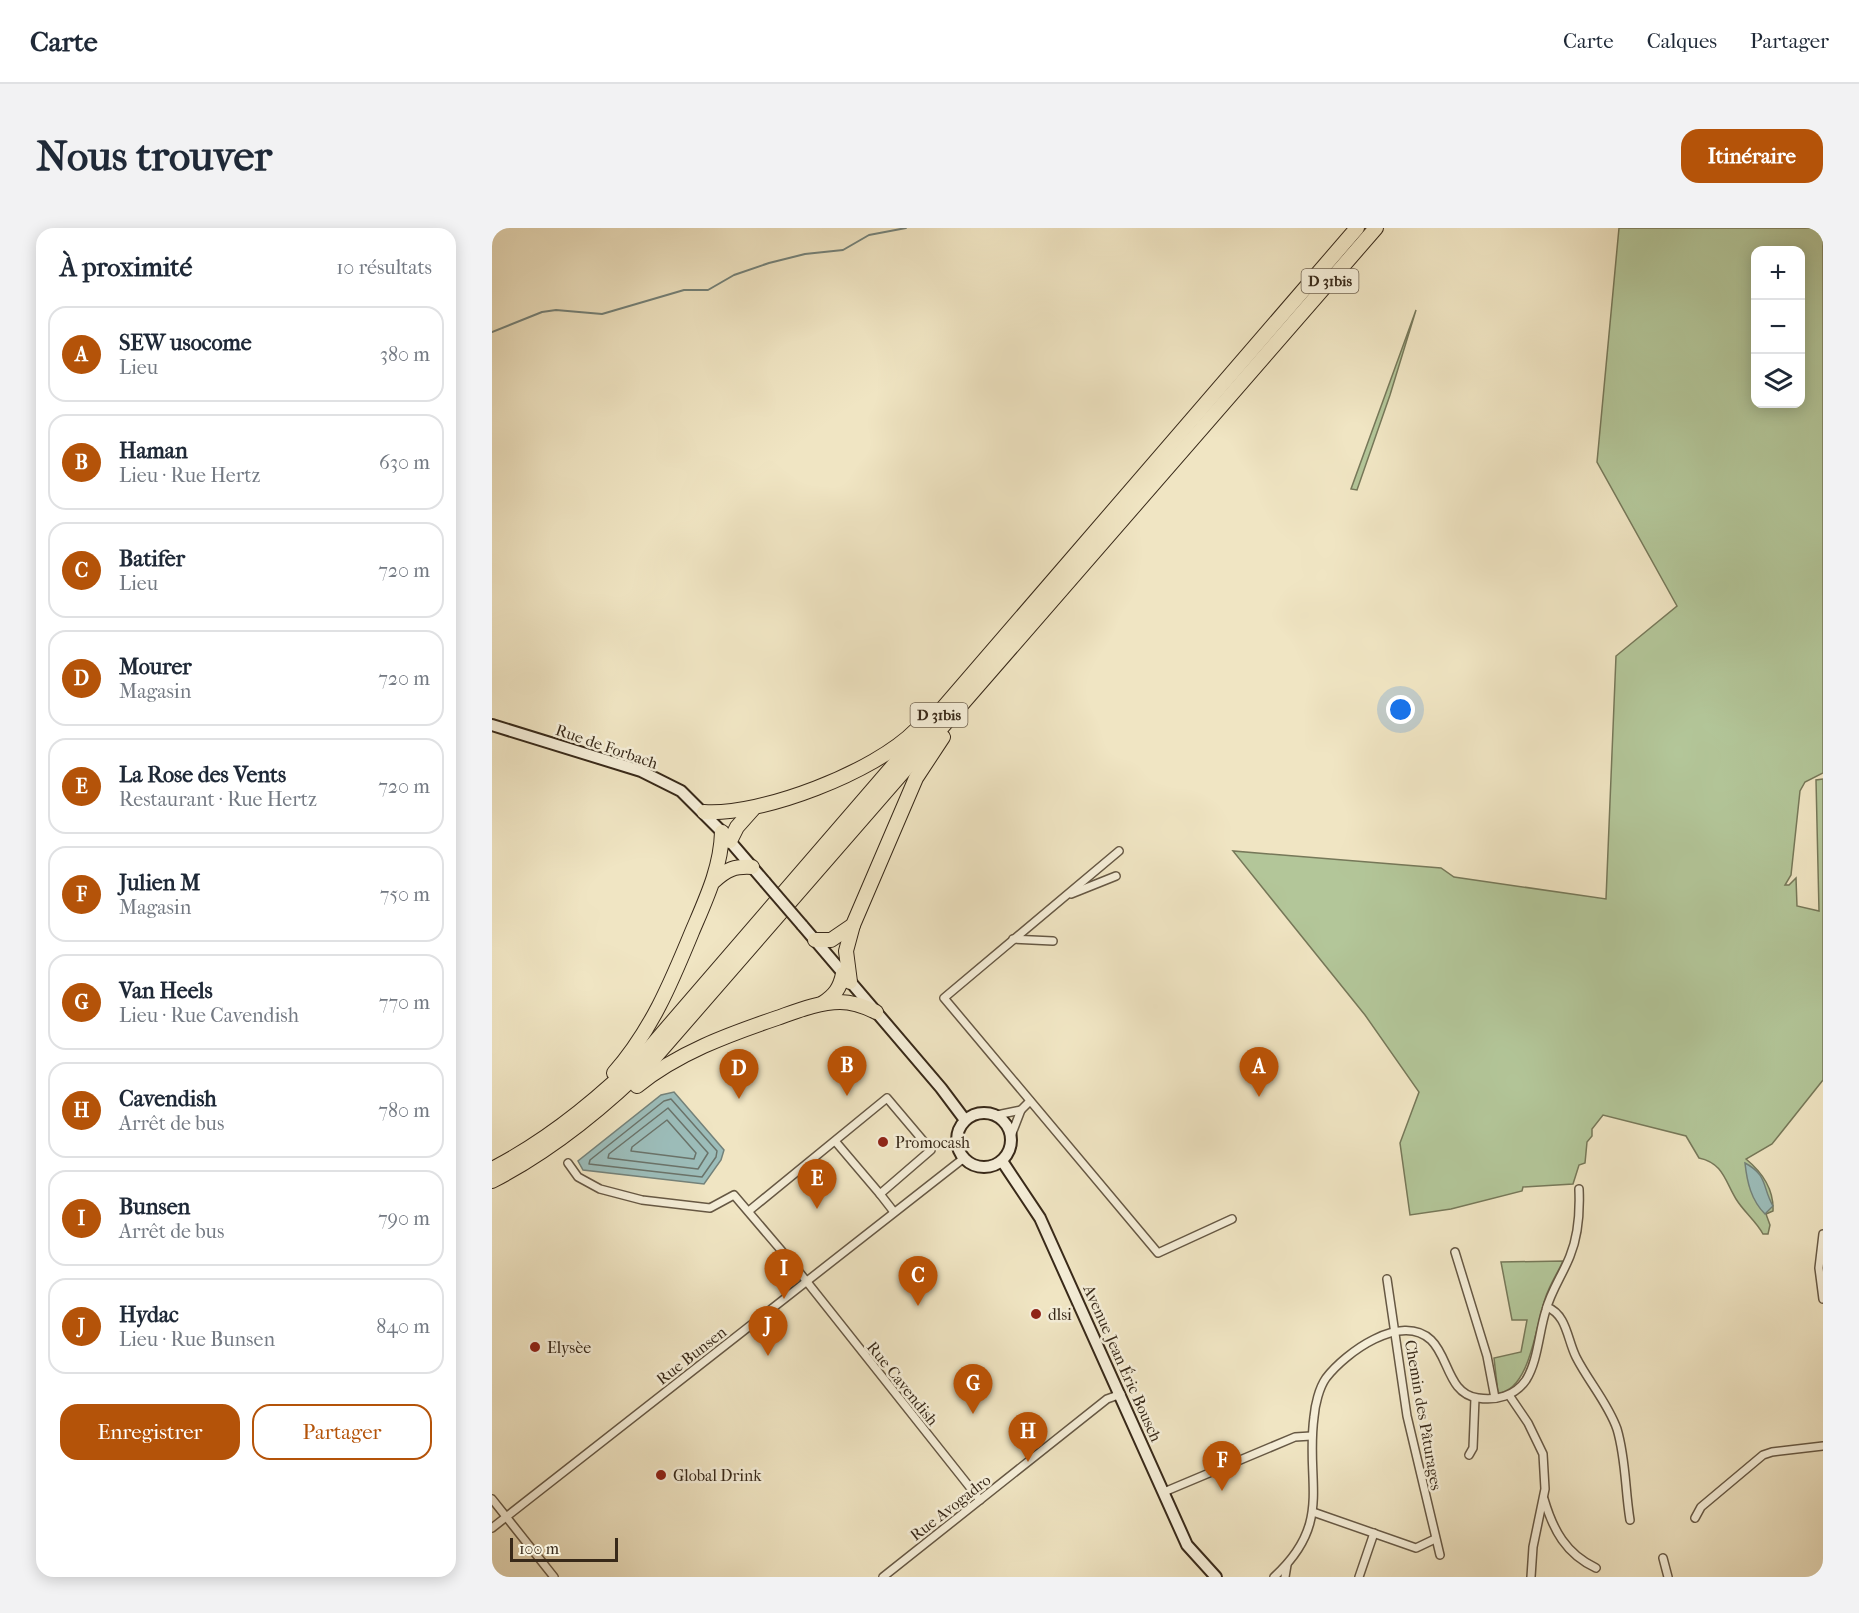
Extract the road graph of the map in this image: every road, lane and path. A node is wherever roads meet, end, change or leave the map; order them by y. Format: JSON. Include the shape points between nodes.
{"nodes":[{"id":1,"x":1357,"y":228,"type":"edge"},
{"id":2,"x":1376,"y":228,"type":"edge"},
{"id":3,"x":1005,"y":654,"type":"junction"},
{"id":4,"x":964,"y":686,"type":"junction"},
{"id":5,"x":492,"y":725,"type":"edge"},
{"id":6,"x":753,"y":809,"type":"junction"},
{"id":7,"x":704,"y":812,"type":"junction"},
{"id":8,"x":726,"y":837,"type":"junction"},
{"id":9,"x":1119,"y":851,"type":"dead end"},
{"id":10,"x":752,"y":867,"type":"junction"},
{"id":11,"x":1116,"y":876,"type":"dead end"},
{"id":12,"x":713,"y":883,"type":"junction"},
{"id":13,"x":1063,"y":897,"type":"junction"},
{"id":14,"x":853,"y":925,"type":"junction"},
{"id":15,"x":1013,"y":939,"type":"junction"},
{"id":16,"x":815,"y":940,"type":"junction"},
{"id":17,"x":1053,"y":941,"type":"dead end"},
{"id":18,"x":847,"y":978,"type":"junction"},
{"id":19,"x":823,"y":1003,"type":"junction"},
{"id":20,"x":876,"y":1012,"type":"junction"},
{"id":21,"x":1030,"y":1101,"type":"junction"},
{"id":22,"x":1021,"y":1110,"type":"junction"},
{"id":23,"x":997,"y":1115,"type":"junction"},
{"id":24,"x":965,"y":1120,"type":"junction"},
{"id":25,"x":563,"y":1132,"type":"junction"},
{"id":26,"x":1011,"y":1136,"type":"junction"},
{"id":27,"x":835,"y":1141,"type":"junction"},
{"id":28,"x":964,"y":1158,"type":"junction"},
{"id":29,"x":1002,"y":1161,"type":"junction"},
{"id":30,"x":568,"y":1163,"type":"dead end"},
{"id":31,"x":492,"y":1169,"type":"edge"},
{"id":32,"x":492,"y":1180,"type":"edge"},
{"id":33,"x":1579,"y":1189,"type":"dead end"},
{"id":34,"x":880,"y":1194,"type":"junction"},
{"id":35,"x":750,"y":1210,"type":"junction"},
{"id":36,"x":894,"y":1212,"type":"junction"},
{"id":37,"x":1233,"y":1220,"type":"dead end"},
{"id":38,"x":1823,"y":1234,"type":"edge"},
{"id":39,"x":1455,"y":1252,"type":"dead end"},
{"id":40,"x":1387,"y":1279,"type":"dead end"},
{"id":41,"x":806,"y":1282,"type":"junction"},
{"id":42,"x":1823,"y":1299,"type":"edge"},
{"id":43,"x":1546,"y":1307,"type":"junction"},
{"id":44,"x":1395,"y":1333,"type":"junction"},
{"id":45,"x":1121,"y":1394,"type":"junction"},
{"id":46,"x":1509,"y":1395,"type":"junction"},
{"id":47,"x":1475,"y":1398,"type":"junction"},
{"id":48,"x":1495,"y":1398,"type":"junction"},
{"id":49,"x":1311,"y":1436,"type":"junction"},
{"id":50,"x":1823,"y":1446,"type":"edge"},
{"id":51,"x":1469,"y":1455,"type":"dead end"},
{"id":52,"x":1164,"y":1492,"type":"junction"},
{"id":53,"x":1544,"y":1498,"type":"junction"},
{"id":54,"x":492,"y":1499,"type":"edge"},
{"id":55,"x":980,"y":1500,"type":"junction"},
{"id":56,"x":1313,"y":1512,"type":"junction"},
{"id":57,"x":506,"y":1517,"type":"junction"},
{"id":58,"x":1695,"y":1518,"type":"dead end"},
{"id":59,"x":1630,"y":1520,"type":"dead end"},
{"id":60,"x":492,"y":1528,"type":"edge"},
{"id":61,"x":1374,"y":1533,"type":"junction"},
{"id":62,"x":1435,"y":1539,"type":"junction"},
{"id":63,"x":1440,"y":1555,"type":"dead end"},
{"id":64,"x":1663,"y":1558,"type":"dead end"},
{"id":65,"x":1287,"y":1565,"type":"junction"},
{"id":66,"x":1596,"y":1568,"type":"dead end"},
{"id":67,"x":554,"y":1577,"type":"edge"},
{"id":68,"x":883,"y":1577,"type":"edge"},
{"id":69,"x":1216,"y":1577,"type":"edge"},
{"id":70,"x":1274,"y":1577,"type":"edge"},
{"id":71,"x":1285,"y":1577,"type":"edge"},
{"id":72,"x":1359,"y":1577,"type":"edge"},
{"id":73,"x":1531,"y":1577,"type":"edge"},
{"id":74,"x":1668,"y":1577,"type":"edge"}],
"edges":[{"from":1,"to":4,"type":"highway","number":"D 31bis"},
{"from":2,"to":3,"type":"highway","number":"D 31bis"},
{"from":3,"to":14,"type":"highway","via":[[916,778]]},
{"from":3,"to":25,"type":"highway","number":"D 31bis","via":[[656,1056],[619,1093]]},
{"from":4,"to":6,"type":"highway","via":[[880,758],[848,775]]},
{"from":4,"to":25,"type":"highway","number":"D 31bis","via":[[648,1050]]},
{"from":5,"to":7,"type":"main road","name":"Rue de Forbach","via":[[641,771],[681,791]]},
{"from":6,"to":7,"type":"highway"},
{"from":6,"to":8,"type":"highway"},
{"from":7,"to":8,"type":"main road","name":"Rue de Forbach"},
{"from":8,"to":10,"type":"main road","name":"Rue de Forbach"},
{"from":8,"to":12,"type":"highway"},
{"from":9,"to":13,"type":"street"},
{"from":10,"to":12,"type":"highway","via":[[736,866]]},
{"from":10,"to":16,"type":"main road","name":"Rue de Forbach","bridge":true},
{"from":11,"to":13,"type":"street"},
{"from":12,"to":25,"type":"highway","via":[[660,1007],[644,1034]]},
{"from":13,"to":15,"type":"street"},
{"from":14,"to":16,"type":"highway","via":[[831,940]]},
{"from":14,"to":18,"type":"highway","via":[[846,951]]},
{"from":15,"to":17,"type":"street"},
{"from":15,"to":21,"type":"street","via":[[944,998]]},
{"from":16,"to":18,"type":"main road","name":"Rue de Forbach"},
{"from":18,"to":19,"type":"highway"},
{"from":18,"to":20,"type":"main road","name":"Rue de Forbach"},
{"from":19,"to":20,"type":"highway","via":[[850,1002]]},
{"from":19,"to":25,"type":"highway","via":[[727,1035],[687,1053],[651,1074],[595,1120]]},
{"from":20,"to":24,"type":"main road","name":"Rue de Forbach"},
{"from":21,"to":22,"type":"street"},
{"from":21,"to":37,"type":"street","via":[[1158,1253]]},
{"from":22,"to":23,"type":"street"},
{"from":22,"to":26,"type":"street"},
{"from":23,"to":24,"type":"main road","via":[[976,1113]]},
{"from":23,"to":26,"type":"main road","via":[[1005,1121]]},
{"from":24,"to":28,"type":"main road","via":[[957,1139]]},
{"from":25,"to":31,"type":"highway","number":"D 31bis"},
{"from":25,"to":32,"type":"highway","number":"D 31bis"},
{"from":26,"to":29,"type":"main road","via":[[1008,1154]]},
{"from":27,"to":34,"type":"street"},
{"from":27,"to":34,"type":"street","via":[[887,1098],[931,1150]]},
{"from":27,"to":35,"type":"street"},
{"from":28,"to":29,"type":"main road","via":[[981,1167]]},
{"from":28,"to":36,"type":"street","name":"Rue Bunsen"},
{"from":29,"to":45,"type":"main road","name":"Avenue Jean Éric Bousch","via":[[1041,1218]]},
{"from":30,"to":35,"type":"street","via":[[578,1177],[600,1189],[642,1200],[710,1208],[734,1195]]},
{"from":33,"to":43,"type":"street","via":[[1580,1218],[1571,1254]]},
{"from":34,"to":36,"type":"street"},
{"from":35,"to":41,"type":"street","name":"Rue Cavendish"},
{"from":36,"to":41,"type":"street","name":"Rue Bunsen"},
{"from":38,"to":42,"type":"street","via":[[1819,1268]]},
{"from":39,"to":48,"type":"street","via":[[1487,1356]]},
{"from":40,"to":44,"type":"street","name":"Chemin des Pâturages"},
{"from":41,"to":55,"type":"street","name":"Rue Cavendish"},
{"from":41,"to":57,"type":"street","name":"Rue Bunsen"},
{"from":43,"to":46,"type":"street","via":[[1527,1379]]},
{"from":43,"to":59,"type":"street","via":[[1561,1318],[1575,1356],[1616,1428],[1626,1470],[1624,1484]]},
{"from":44,"to":47,"type":"street","via":[[1418,1333],[1431,1340],[1448,1374],[1463,1392]]},
{"from":44,"to":49,"type":"street","via":[[1375,1338],[1346,1356],[1325,1379],[1315,1406]]},
{"from":44,"to":62,"type":"street","name":"Chemin des Pâturages","via":[[1407,1416]]},
{"from":45,"to":52,"type":"main road","name":"Avenue Jean Éric Bousch"},
{"from":45,"to":55,"type":"street","name":"Rue Avogadro","via":[[1107,1400]]},
{"from":46,"to":48,"type":"street"},
{"from":46,"to":53,"type":"street","via":[[1543,1454]]},
{"from":47,"to":48,"type":"street"},
{"from":47,"to":51,"type":"street","via":[[1473,1448]]},
{"from":49,"to":52,"type":"street","via":[[1295,1437]]},
{"from":49,"to":56,"type":"street"},
{"from":50,"to":58,"type":"street","via":[[1763,1455],[1701,1507]]},
{"from":52,"to":69,"type":"main road","name":"Avenue Jean Éric Bousch","via":[[1187,1545]]},
{"from":53,"to":66,"type":"street","via":[[1563,1544]]},
{"from":53,"to":73,"type":"street"},
{"from":54,"to":57,"type":"street"},
{"from":55,"to":68,"type":"street","name":"Rue Avogadro"},
{"from":56,"to":61,"type":"street"},
{"from":56,"to":65,"type":"street","via":[[1306,1534]]},
{"from":57,"to":60,"type":"street","name":"Rue Bunsen"},
{"from":57,"to":67,"type":"street"},
{"from":61,"to":62,"type":"street","via":[[1416,1548]]},
{"from":61,"to":72,"type":"street"},
{"from":62,"to":63,"type":"street","name":"Chemin des Pâturages"},
{"from":64,"to":74,"type":"street"},
{"from":65,"to":70,"type":"street"},
{"from":65,"to":71,"type":"street"}]}
